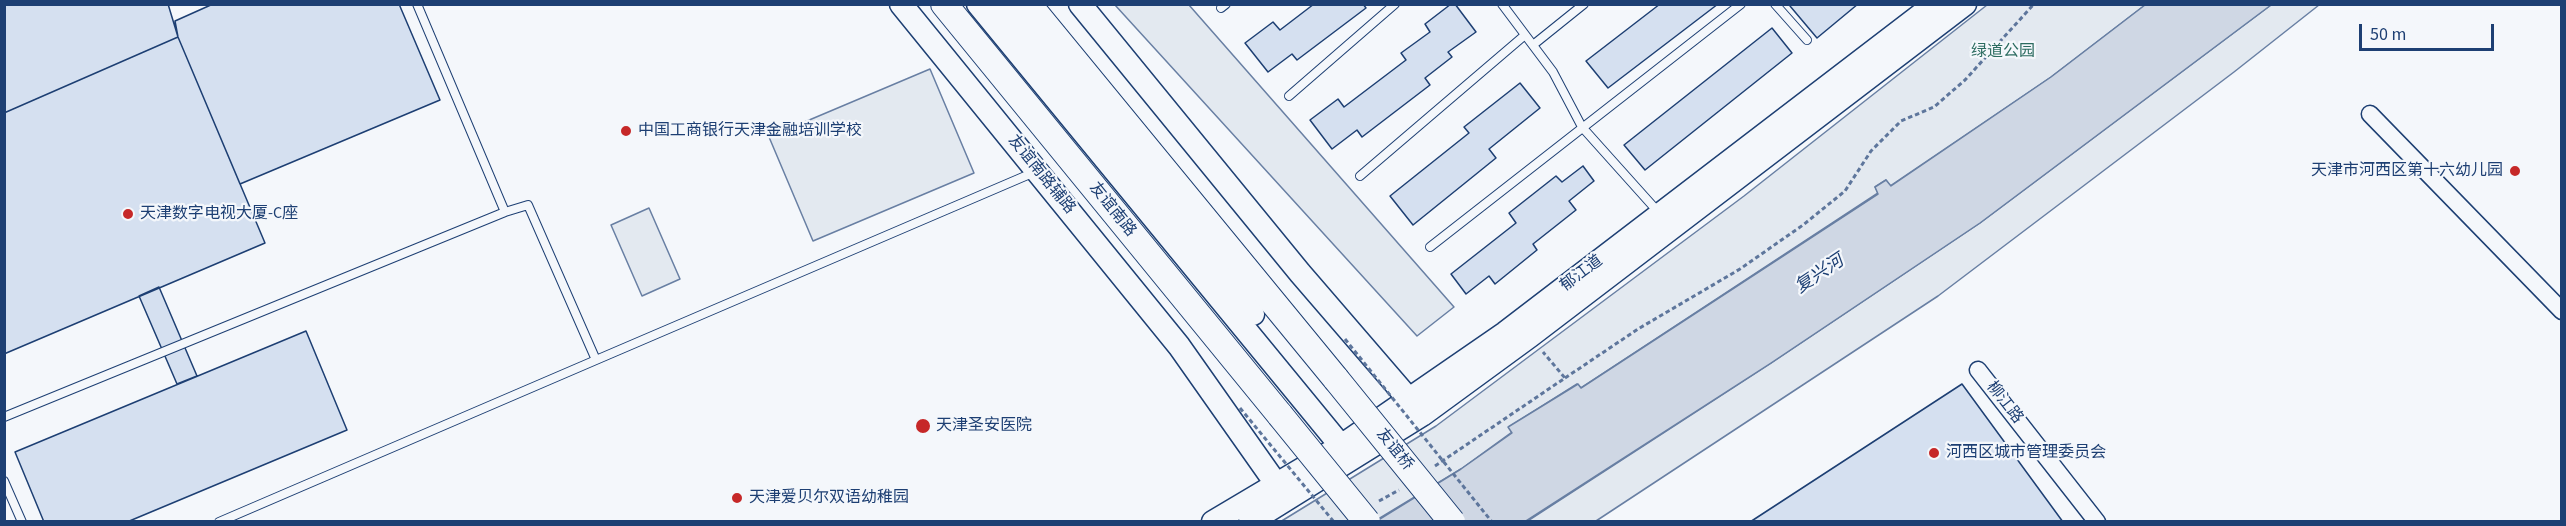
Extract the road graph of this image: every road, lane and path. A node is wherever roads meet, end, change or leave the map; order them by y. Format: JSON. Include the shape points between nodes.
{"nodes":[{"id":1,"x":417,"y":4,"type":"edge"},
{"id":2,"x":901,"y":4,"type":"edge"},
{"id":3,"x":945,"y":4,"type":"edge"},
{"id":4,"x":978,"y":4,"type":"edge"},
{"id":5,"x":1001,"y":4,"type":"edge"},
{"id":6,"x":1028,"y":4,"type":"edge"},
{"id":7,"x":1080,"y":4,"type":"edge"},
{"id":8,"x":1395,"y":4,"type":"edge"},
{"id":9,"x":1502,"y":4,"type":"edge"},
{"id":10,"x":1584,"y":4,"type":"edge"},
{"id":11,"x":1741,"y":4,"type":"edge"},
{"id":12,"x":1775,"y":4,"type":"edge"},
{"id":13,"x":1935,"y":4,"type":"edge"},
{"id":14,"x":1965,"y":4,"type":"edge"},
{"id":15,"x":2034,"y":4,"type":"edge"},
{"id":16,"x":1525,"y":35,"type":"junction"},
{"id":17,"x":1807,"y":40,"type":"dead end"},
{"id":18,"x":1533,"y":45,"type":"junction"},
{"id":19,"x":1289,"y":96,"type":"dead end"},
{"id":20,"x":2370,"y":114,"type":"dead end"},
{"id":21,"x":1582,"y":127,"type":"junction"},
{"id":22,"x":1038,"y":171,"type":"junction"},
{"id":23,"x":1360,"y":176,"type":"dead end"},
{"id":24,"x":505,"y":212,"type":"junction"},
{"id":25,"x":1660,"y":215,"type":"junction"},
{"id":26,"x":1430,"y":247,"type":"dead end"},
{"id":27,"x":2562,"y":311,"type":"edge"},
{"id":28,"x":1530,"y":336,"type":"junction"},
{"id":29,"x":1345,"y":339,"type":"dead end"},
{"id":30,"x":596,"y":360,"type":"junction"},
{"id":31,"x":1978,"y":370,"type":"dead end"},
{"id":32,"x":1565,"y":378,"type":"junction"},
{"id":33,"x":1240,"y":408,"type":"dead end"},
{"id":34,"x":1416,"y":408,"type":"junction"},
{"id":35,"x":4,"y":417,"type":"edge"},
{"id":36,"x":1353,"y":449,"type":"junction"},
{"id":37,"x":1428,"y":470,"type":"dead end"},
{"id":38,"x":4,"y":481,"type":"edge"},
{"id":39,"x":1400,"y":489,"type":"dead end"},
{"id":40,"x":1282,"y":492,"type":"junction"},
{"id":41,"x":1369,"y":514,"type":"edge"},
{"id":42,"x":22,"y":522,"type":"edge"},
{"id":43,"x":219,"y":522,"type":"edge"},
{"id":44,"x":1213,"y":522,"type":"edge"},
{"id":45,"x":1250,"y":522,"type":"edge"},
{"id":46,"x":1334,"y":522,"type":"edge"},
{"id":47,"x":1452,"y":522,"type":"edge"},
{"id":48,"x":1492,"y":522,"type":"edge"},
{"id":49,"x":2097,"y":522,"type":"edge"}],
"edges":[{"from":1,"to":24,"type":"lane"},
{"from":2,"to":22,"type":"street","name":"友谊南路辅路"},
{"from":3,"to":41,"type":"main road","name":"友谊南路","bridge":true,"via":[[1280,415]]},
{"from":4,"to":36,"type":"street"},
{"from":5,"to":36,"type":"street"},
{"from":6,"to":47,"type":"main road","name":"友谊桥","bridge":true},
{"from":7,"to":34,"type":"street"},
{"from":8,"to":19,"type":"lane"},
{"from":9,"to":16,"type":"lane"},
{"from":10,"to":18,"type":"lane"},
{"from":11,"to":21,"type":"lane"},
{"from":12,"to":17,"type":"lane"},
{"from":13,"to":25,"type":"street","name":"郁江道"},
{"from":14,"to":28,"type":"street","name":"郁江道"},
{"from":15,"to":32,"type":"path","via":[[1965,80],[1934,107],[1901,121],[1871,151],[1837,198],[1740,268]]},
{"from":16,"to":18,"type":"lane"},
{"from":16,"to":23,"type":"lane"},
{"from":18,"to":21,"type":"lane","via":[[1553,72]]},
{"from":20,"to":27,"type":"street"},
{"from":21,"to":25,"type":"lane"},
{"from":21,"to":26,"type":"lane"},
{"from":22,"to":30,"type":"lane"},
{"from":22,"to":40,"type":"street","name":"友谊南路辅路","via":[[1179,346]]},
{"from":24,"to":30,"type":"lane","via":[[528,205]]},
{"from":24,"to":35,"type":"lane"},
{"from":25,"to":34,"type":"street","name":"郁江道","via":[[1505,333]]},
{"from":28,"to":32,"type":"path"},
{"from":28,"to":34,"type":"street","name":"郁江道"},
{"from":29,"to":48,"type":"path","bridge":true},
{"from":30,"to":43,"type":"lane"},
{"from":31,"to":49,"type":"street","name":"柳江路"},
{"from":32,"to":37,"type":"path"},
{"from":33,"to":46,"type":"path","bridge":true},
{"from":34,"to":36,"type":"street","name":"郁江道"},
{"from":36,"to":40,"type":"street","name":"郁江道"},
{"from":38,"to":42,"type":"lane"},
{"from":39,"to":41,"type":"path"},
{"from":40,"to":44,"type":"street","name":"郁江道"},
{"from":40,"to":45,"type":"street","name":"郁江道"}]}
